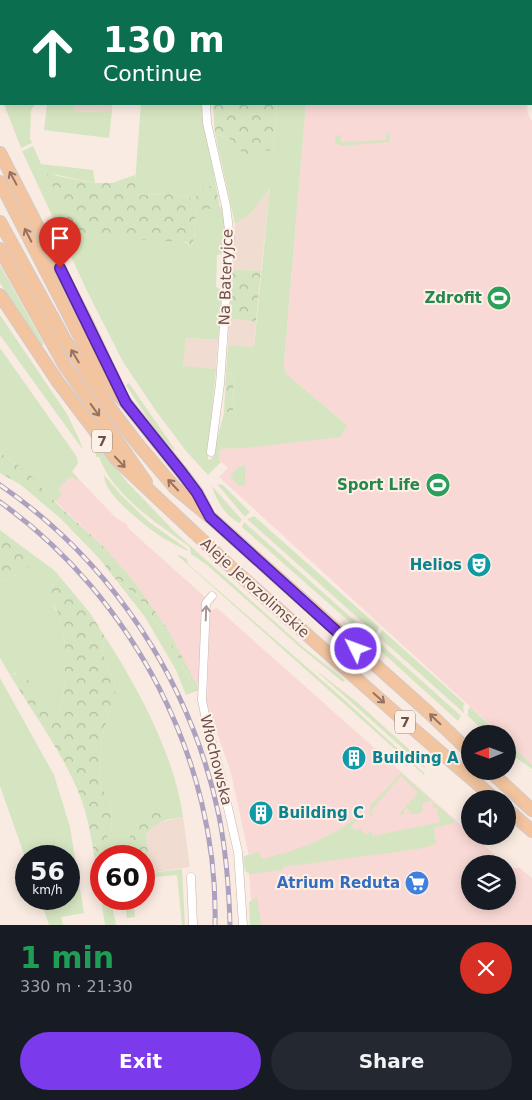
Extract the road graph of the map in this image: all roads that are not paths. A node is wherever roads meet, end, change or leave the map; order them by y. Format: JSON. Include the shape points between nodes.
{"nodes":[{"id":1,"x":206,"y":105,"type":"edge"},
{"id":2,"x":0,"y":153,"type":"edge"},
{"id":3,"x":0,"y":182,"type":"edge"},
{"id":4,"x":0,"y":222,"type":"edge"},
{"id":5,"x":0,"y":249,"type":"edge"},
{"id":6,"x":0,"y":295,"type":"edge"},
{"id":7,"x":126,"y":403,"type":"junction"},
{"id":8,"x":211,"y":452,"type":"dead end"},
{"id":9,"x":153,"y":493,"type":"junction"},
{"id":10,"x":210,"y":517,"type":"junction"},
{"id":11,"x":212,"y":596,"type":"dead end"},
{"id":12,"x":461,"y":743,"type":"edge"},
{"id":13,"x":500,"y":780,"type":"edge"},
{"id":14,"x":485,"y":790,"type":"edge"},
{"id":15,"x":532,"y":810,"type":"edge"},
{"id":16,"x":516,"y":817,"type":"edge"},
{"id":17,"x":532,"y":831,"type":"edge"},
{"id":18,"x":191,"y":877,"type":"dead end"},
{"id":19,"x":193,"y":925,"type":"edge"},
{"id":20,"x":243,"y":925,"type":"edge"}],
"edges":[{"from":1,"to":8,"type":"street","name":"Na Bateryjce","via":[[230,238],[220,384]]},
{"from":7,"to":2,"type":"main road","one_way":true},
{"from":7,"to":3,"type":"main road","number":"7","one_way":true,"via":[[94,364]]},
{"from":10,"to":4,"type":"main road","name":"Aleje Jerozolimskie","one_way":true,"via":[[175,488],[105,401],[65,340]]},
{"from":5,"to":9,"type":"main road","name":"Aleje Jerozolimskie","one_way":true,"via":[[66,366]]},
{"from":6,"to":9,"type":"main road","name":"Aleje Jerozolimskie","number":"7","one_way":true,"via":[[103,442],[121,464]]},
{"from":7,"to":10,"type":"main road","number":"7","via":[[197,493]]},
{"from":9,"to":14,"type":"main road","name":"Aleje Jerozolimskie","number":"7","one_way":true,"via":[[239,574]]},
{"from":12,"to":10,"type":"main road","name":"Aleje Jerozolimskie","number":"7","one_way":true},
{"from":20,"to":11,"type":"street","name":"Włochowska","one_way":true,"via":[[238,852],[202,700],[206,603]]},
{"from":13,"to":15,"type":"main road"},
{"from":16,"to":17,"type":"main road"},
{"from":18,"to":19,"type":"street"}]}
